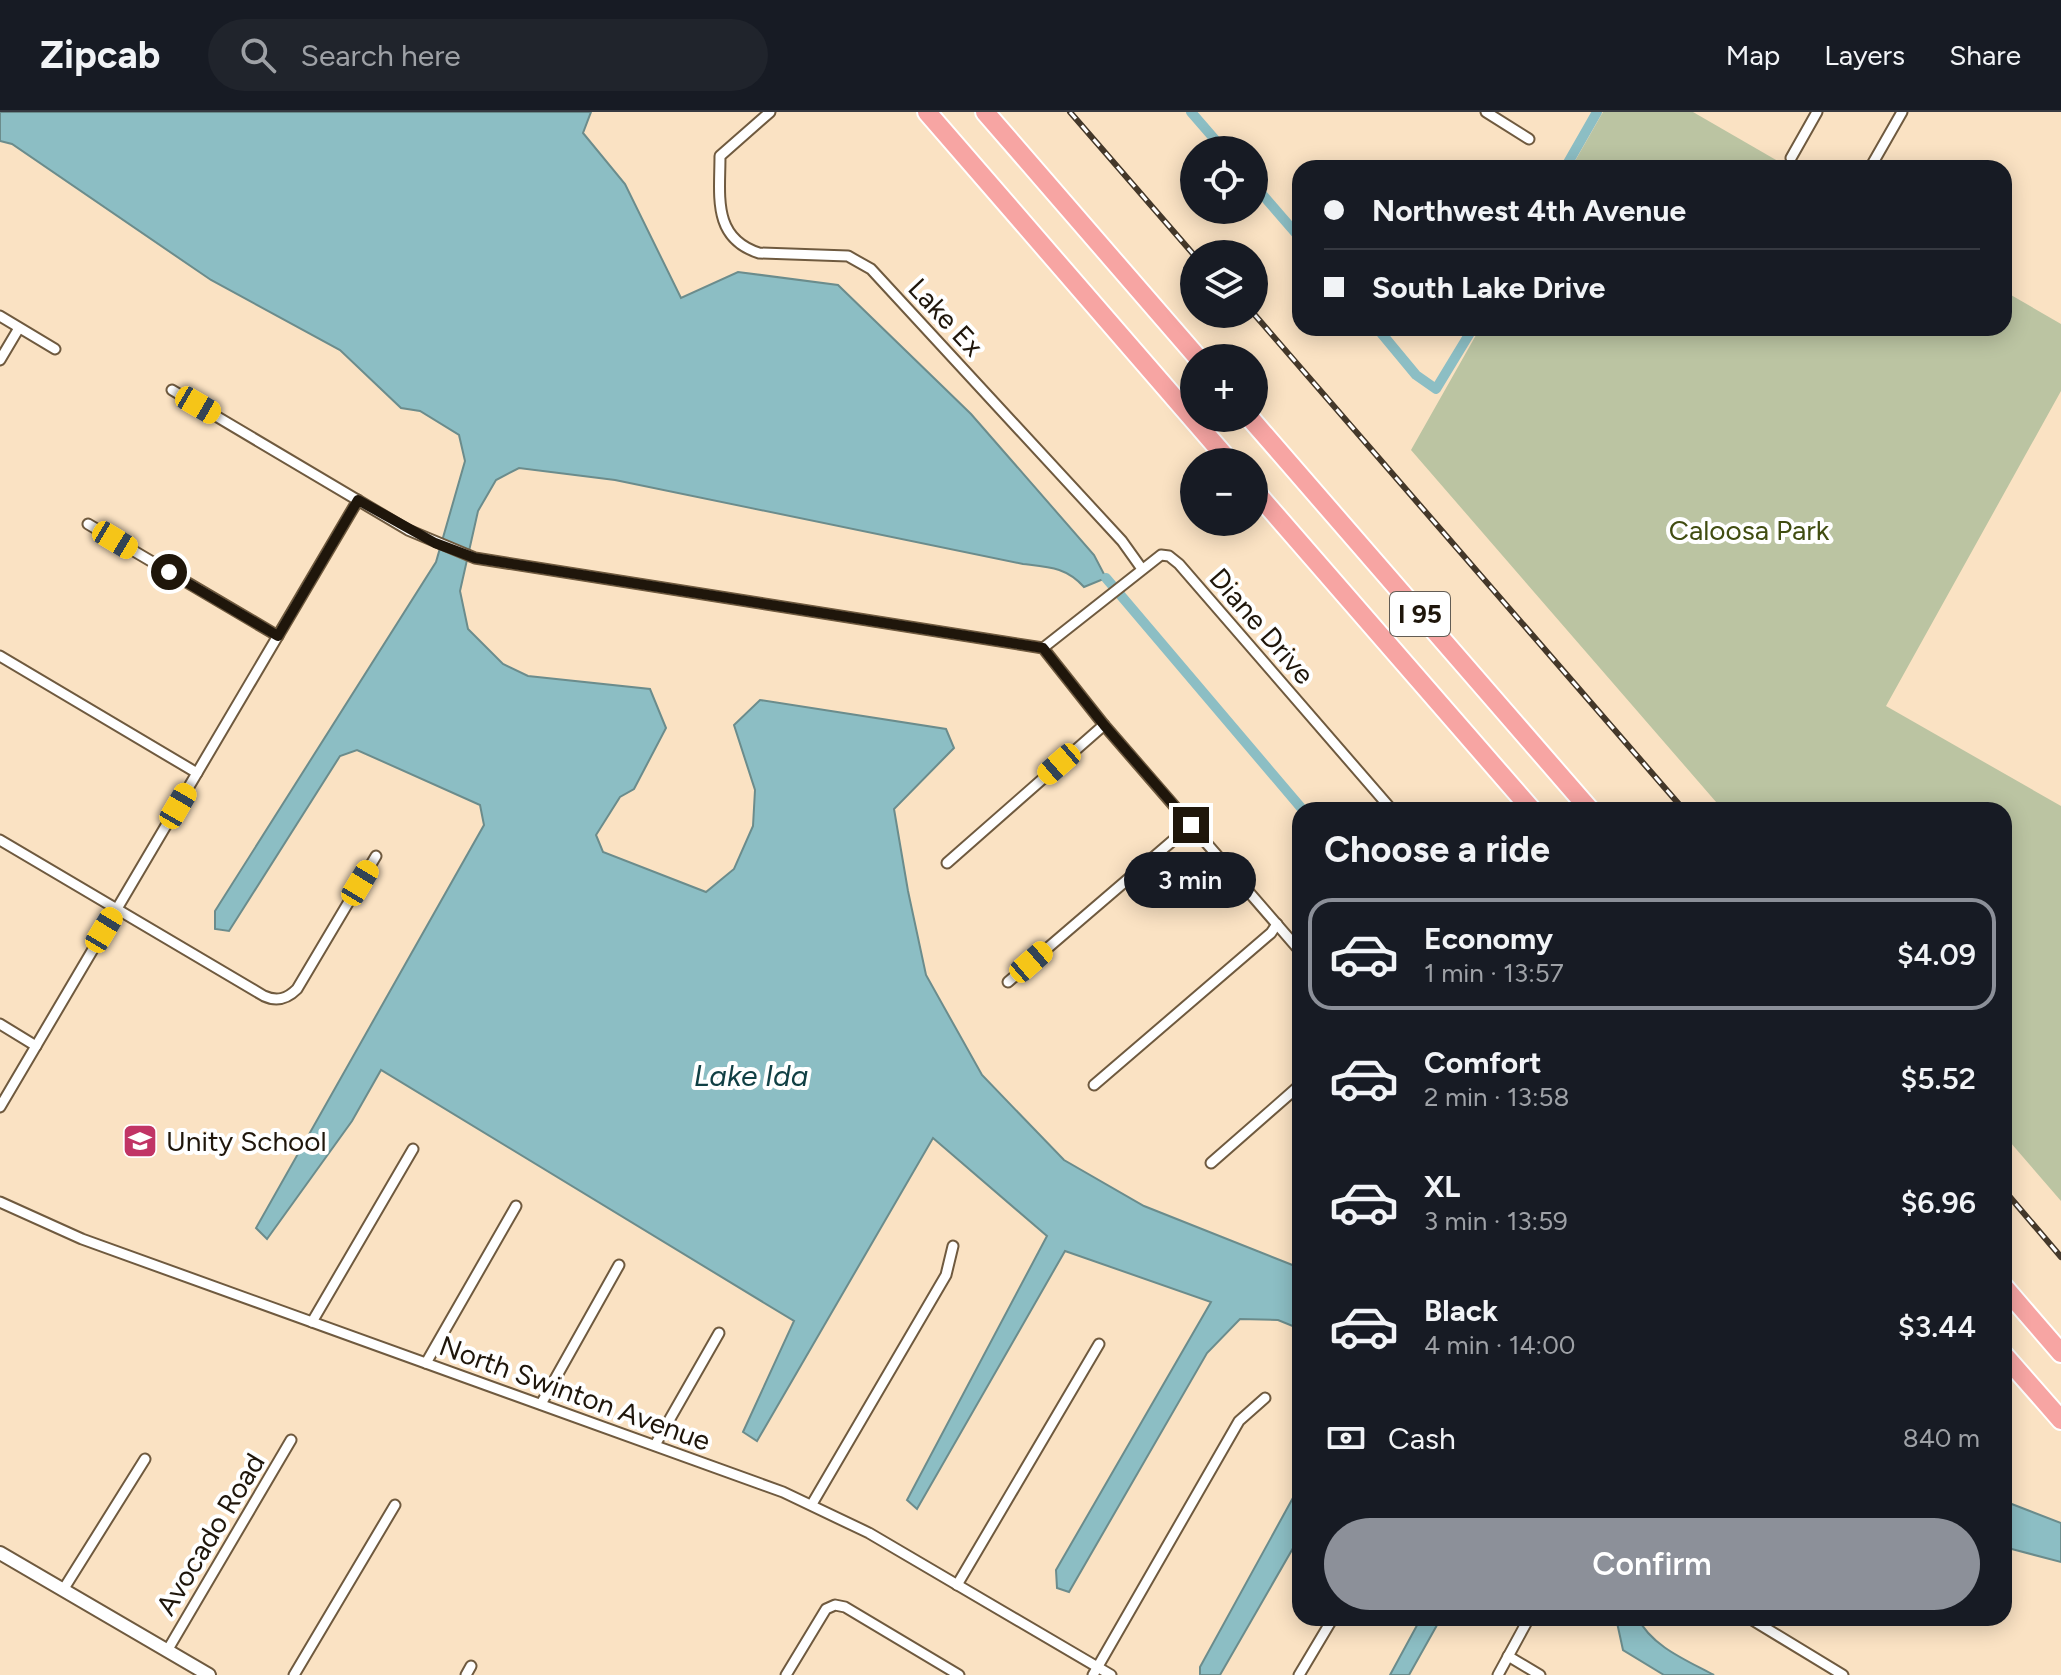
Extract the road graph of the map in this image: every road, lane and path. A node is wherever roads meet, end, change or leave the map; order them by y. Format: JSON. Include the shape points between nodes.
{"nodes":[{"id":1,"x":770,"y":112,"type":"edge"},
{"id":2,"x":927,"y":112,"type":"edge"},
{"id":3,"x":985,"y":112,"type":"edge"},
{"id":4,"x":1486,"y":112,"type":"edge"},
{"id":5,"x":1902,"y":112,"type":"edge"},
{"id":6,"x":1814,"y":113,"type":"edge"},
{"id":7,"x":1529,"y":139,"type":"dead end"},
{"id":8,"x":1791,"y":158,"type":"dead end"},
{"id":9,"x":1875,"y":160,"type":"edge"},
{"id":10,"x":0,"y":316,"type":"edge"},
{"id":11,"x":19,"y":328,"type":"junction"},
{"id":12,"x":1186,"y":344,"type":"edge"},
{"id":13,"x":55,"y":349,"type":"dead end"},
{"id":14,"x":0,"y":360,"type":"edge"},
{"id":15,"x":172,"y":390,"type":"dead end"},
{"id":16,"x":1262,"y":432,"type":"edge"},
{"id":17,"x":1218,"y":448,"type":"edge"},
{"id":18,"x":358,"y":500,"type":"junction"},
{"id":19,"x":1268,"y":506,"type":"edge"},
{"id":20,"x":88,"y":524,"type":"dead end"},
{"id":21,"x":1142,"y":569,"type":"junction"},
{"id":22,"x":278,"y":636,"type":"junction"},
{"id":23,"x":1043,"y":648,"type":"junction"},
{"id":24,"x":0,"y":656,"type":"edge"},
{"id":25,"x":1104,"y":725,"type":"junction"},
{"id":26,"x":197,"y":773,"type":"junction"},
{"id":27,"x":1385,"y":802,"type":"edge"},
{"id":28,"x":1525,"y":802,"type":"edge"},
{"id":29,"x":1583,"y":802,"type":"edge"},
{"id":30,"x":1191,"y":825,"type":"junction"},
{"id":31,"x":0,"y":840,"type":"edge"},
{"id":32,"x":376,"y":856,"type":"dead end"},
{"id":33,"x":947,"y":863,"type":"dead end"},
{"id":34,"x":117,"y":909,"type":"junction"},
{"id":35,"x":1277,"y":924,"type":"junction"},
{"id":36,"x":1292,"y":942,"type":"edge"},
{"id":37,"x":1008,"y":982,"type":"dead end"},
{"id":38,"x":0,"y":1024,"type":"edge"},
{"id":39,"x":36,"y":1046,"type":"junction"},
{"id":40,"x":1094,"y":1085,"type":"dead end"},
{"id":41,"x":1292,"y":1092,"type":"edge"},
{"id":42,"x":0,"y":1107,"type":"edge"},
{"id":43,"x":413,"y":1149,"type":"dead end"},
{"id":44,"x":1211,"y":1163,"type":"dead end"},
{"id":45,"x":0,"y":1202,"type":"edge"},
{"id":46,"x":516,"y":1206,"type":"dead end"},
{"id":47,"x":953,"y":1246,"type":"dead end"},
{"id":48,"x":619,"y":1265,"type":"dead end"},
{"id":49,"x":2012,"y":1296,"type":"edge"},
{"id":50,"x":312,"y":1322,"type":"junction"},
{"id":51,"x":719,"y":1333,"type":"dead end"},
{"id":52,"x":1099,"y":1344,"type":"dead end"},
{"id":53,"x":2061,"y":1353,"type":"edge"},
{"id":54,"x":426,"y":1363,"type":"junction"},
{"id":55,"x":2012,"y":1364,"type":"edge"},
{"id":56,"x":1265,"y":1398,"type":"dead end"},
{"id":57,"x":541,"y":1404,"type":"junction"},
{"id":58,"x":2061,"y":1420,"type":"edge"},
{"id":59,"x":291,"y":1440,"type":"dead end"},
{"id":60,"x":655,"y":1445,"type":"junction"},
{"id":61,"x":145,"y":1459,"type":"dead end"},
{"id":62,"x":812,"y":1504,"type":"junction"},
{"id":63,"x":395,"y":1505,"type":"dead end"},
{"id":64,"x":0,"y":1553,"type":"edge"},
{"id":65,"x":957,"y":1585,"type":"junction"},
{"id":66,"x":63,"y":1590,"type":"junction"},
{"id":67,"x":1328,"y":1626,"type":"edge"},
{"id":68,"x":1525,"y":1626,"type":"edge"},
{"id":69,"x":1762,"y":1626,"type":"edge"},
{"id":70,"x":167,"y":1651,"type":"junction"},
{"id":71,"x":1508,"y":1656,"type":"junction"},
{"id":72,"x":1095,"y":1671,"type":"edge"},
{"id":73,"x":209,"y":1675,"type":"edge"},
{"id":74,"x":294,"y":1675,"type":"edge"},
{"id":75,"x":786,"y":1675,"type":"edge"},
{"id":76,"x":959,"y":1675,"type":"edge"},
{"id":77,"x":1111,"y":1675,"type":"edge"},
{"id":78,"x":1299,"y":1675,"type":"edge"},
{"id":79,"x":1498,"y":1675,"type":"edge"},
{"id":80,"x":1540,"y":1675,"type":"edge"},
{"id":81,"x":1843,"y":1675,"type":"edge"}],
"edges":[{"from":1,"to":21,"type":"street","name":"Lake Ex","via":[[720,156],[719,206],[733,240],[759,253],[848,256],[871,269]]},
{"from":2,"to":17,"type":"highway"},
{"from":3,"to":12,"type":"highway"},
{"from":4,"to":7,"type":"street"},
{"from":5,"to":9,"type":"street"},
{"from":6,"to":8,"type":"street"},
{"from":10,"to":11,"type":"street"},
{"from":11,"to":13,"type":"street"},
{"from":11,"to":14,"type":"street"},
{"from":15,"to":18,"type":"street"},
{"from":16,"to":29,"type":"highway","number":"I 95"},
{"from":18,"to":22,"type":"street"},
{"from":18,"to":23,"type":"street","via":[[435,543],[475,558]]},
{"from":19,"to":28,"type":"highway","number":"I 95"},
{"from":20,"to":22,"type":"street"},
{"from":21,"to":23,"type":"street","name":"Diane Drive"},
{"from":21,"to":27,"type":"street","name":"Diane Drive","via":[[1161,555],[1179,564]]},
{"from":22,"to":26,"type":"street"},
{"from":23,"to":25,"type":"street"},
{"from":24,"to":26,"type":"street"},
{"from":25,"to":30,"type":"street"},
{"from":25,"to":33,"type":"street"},
{"from":26,"to":34,"type":"street"},
{"from":30,"to":35,"type":"street"},
{"from":30,"to":37,"type":"street"},
{"from":31,"to":34,"type":"street"},
{"from":32,"to":34,"type":"street","via":[[297,989],[278,1000]]},
{"from":34,"to":39,"type":"street"},
{"from":35,"to":36,"type":"street"},
{"from":35,"to":40,"type":"street"},
{"from":38,"to":39,"type":"street"},
{"from":39,"to":42,"type":"street"},
{"from":41,"to":44,"type":"street"},
{"from":43,"to":50,"type":"street"},
{"from":45,"to":50,"type":"street","name":"North Swinton Avenue","via":[[82,1239]]},
{"from":46,"to":54,"type":"street"},
{"from":47,"to":62,"type":"street","via":[[946,1275]]},
{"from":48,"to":57,"type":"street"},
{"from":49,"to":53,"type":"highway"},
{"from":50,"to":54,"type":"street","name":"North Swinton Avenue"},
{"from":51,"to":60,"type":"street"},
{"from":52,"to":65,"type":"street"},
{"from":54,"to":57,"type":"street","name":"North Swinton Avenue"},
{"from":55,"to":58,"type":"highway"},
{"from":56,"to":72,"type":"street","via":[[1239,1421]]},
{"from":57,"to":60,"type":"street","name":"North Swinton Avenue"},
{"from":59,"to":70,"type":"street","name":"Avocado Road"},
{"from":60,"to":62,"type":"street","name":"North Swinton Avenue"},
{"from":61,"to":66,"type":"street"},
{"from":62,"to":65,"type":"street","name":"North Swinton Avenue"},
{"from":63,"to":74,"type":"street"},
{"from":64,"to":66,"type":"street"},
{"from":65,"to":72,"type":"street","name":"North Swinton Avenue"},
{"from":66,"to":70,"type":"street"},
{"from":67,"to":78,"type":"street"},
{"from":68,"to":71,"type":"street"},
{"from":69,"to":81,"type":"street"},
{"from":70,"to":73,"type":"street"},
{"from":71,"to":79,"type":"street"},
{"from":71,"to":80,"type":"street"},
{"from":72,"to":77,"type":"street","name":"North Swinton Avenue"},
{"from":75,"to":76,"type":"street","via":[[826,1609],[835,1605]]}]}
